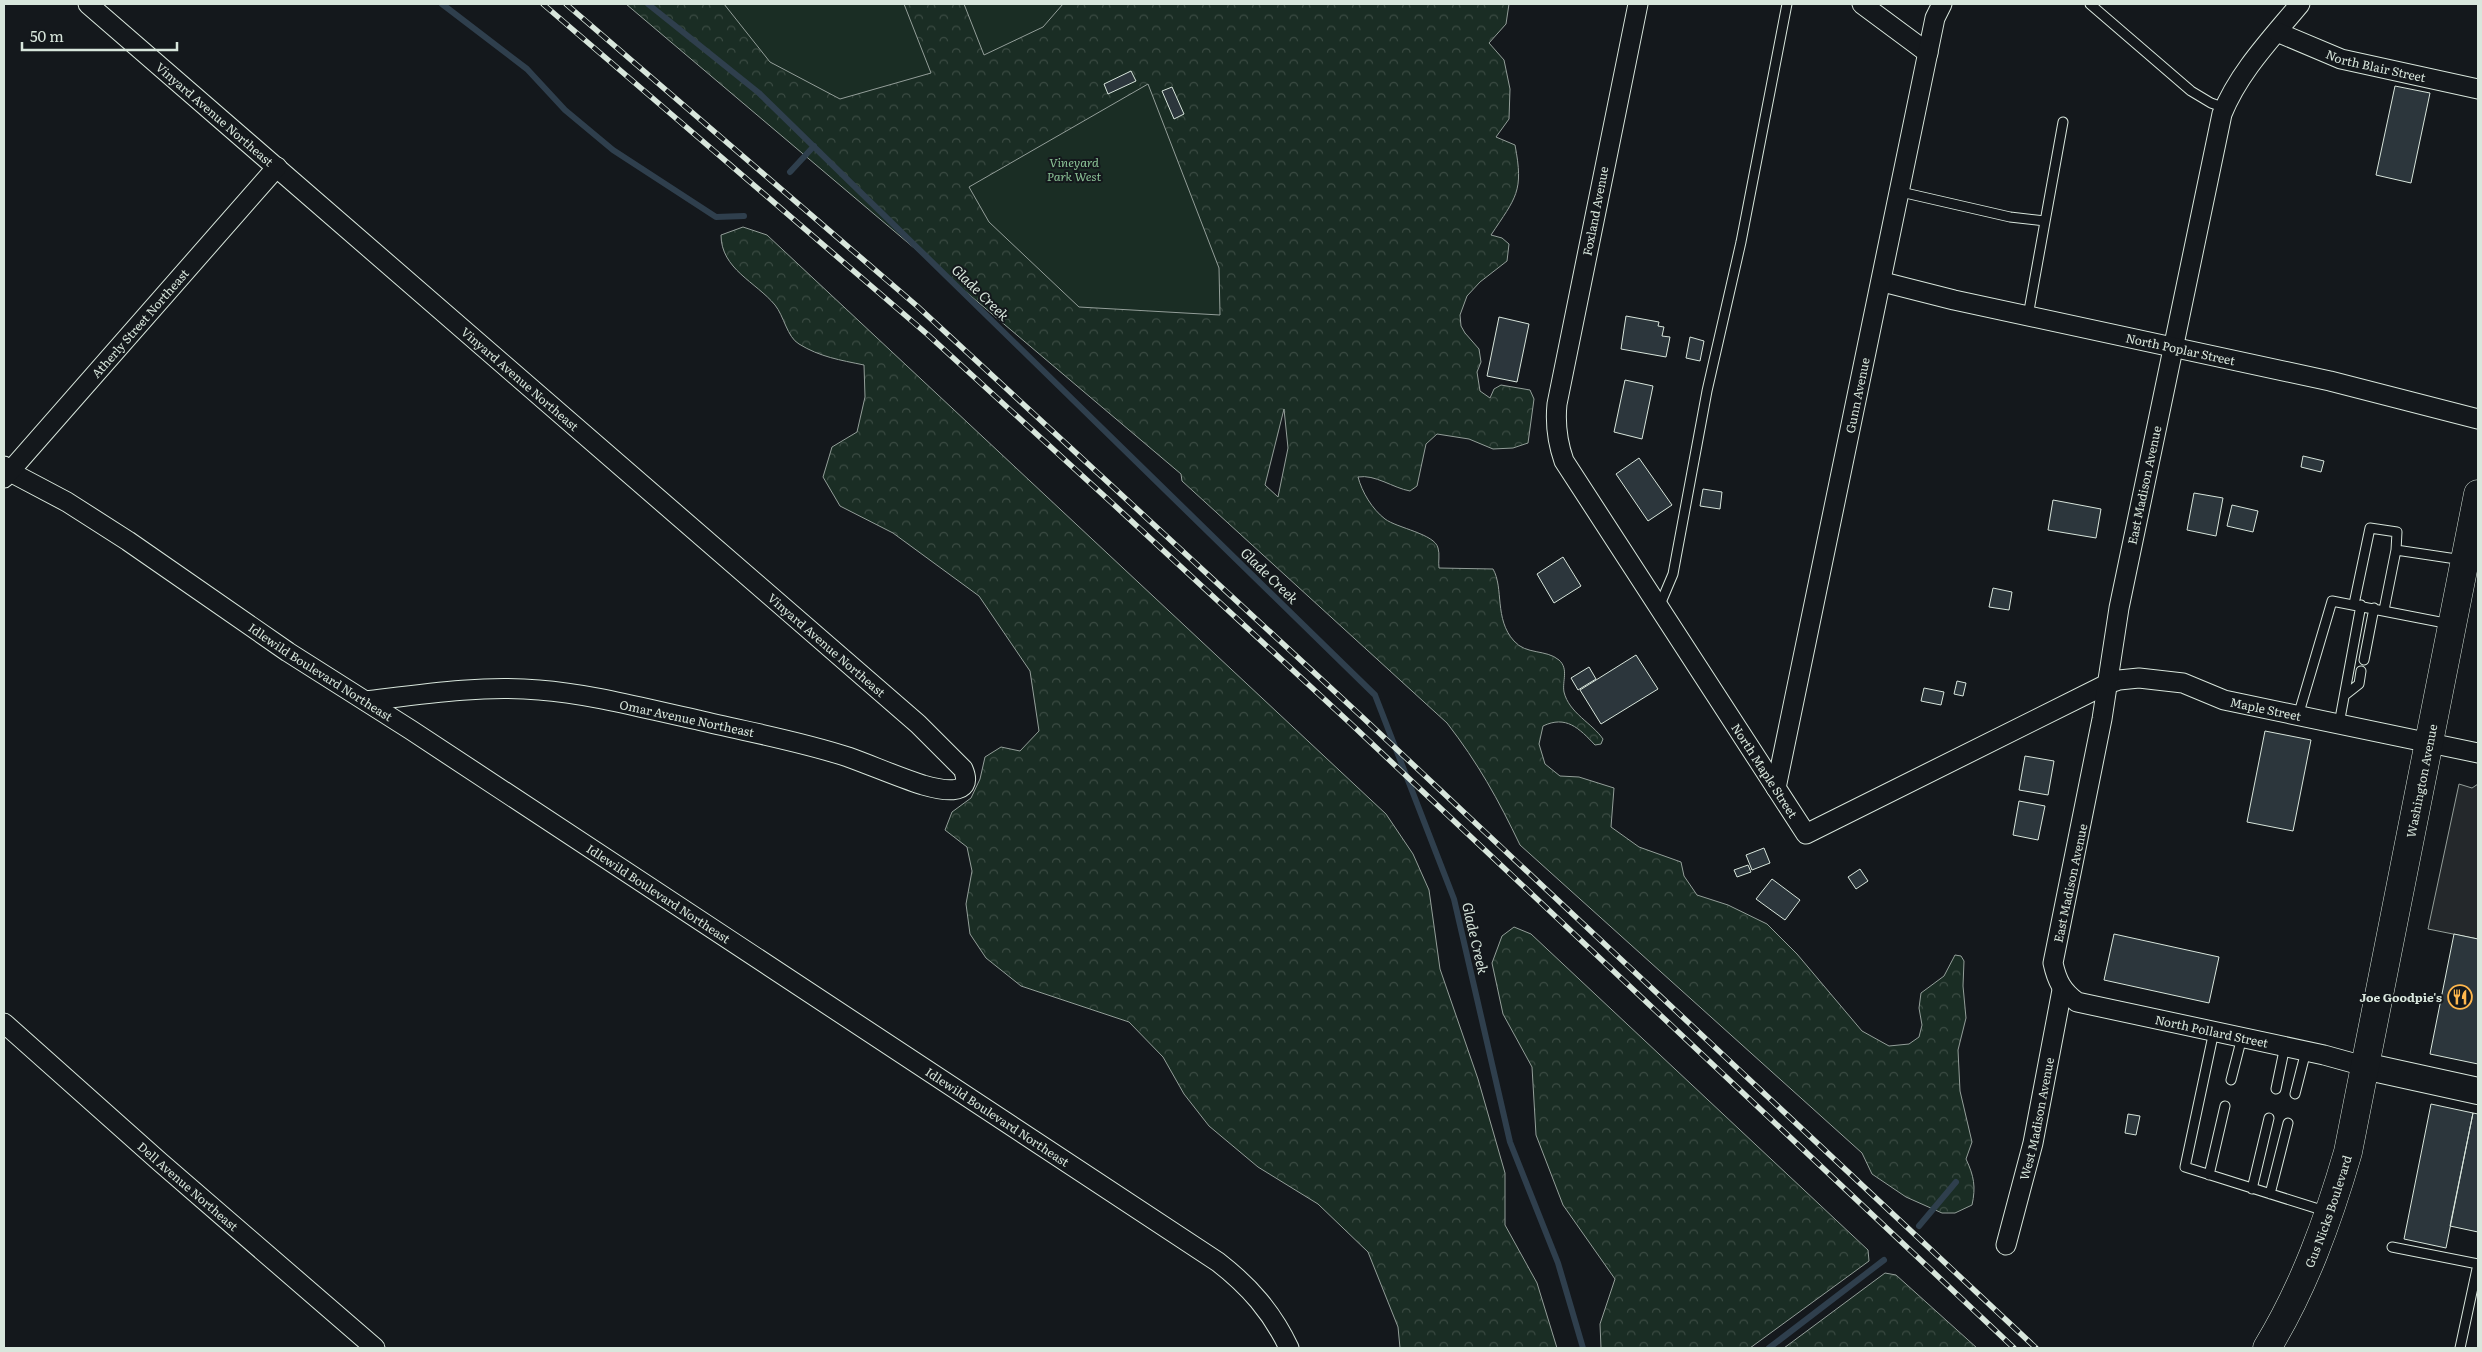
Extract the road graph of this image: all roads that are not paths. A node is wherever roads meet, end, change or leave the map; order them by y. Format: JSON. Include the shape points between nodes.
{"nodes":[{"id":1,"x":88,"y":4,"type":"edge"},
{"id":2,"x":1638,"y":4,"type":"edge"},
{"id":3,"x":1787,"y":4,"type":"edge"},
{"id":4,"x":1862,"y":4,"type":"edge"},
{"id":5,"x":1942,"y":4,"type":"edge"},
{"id":6,"x":2090,"y":4,"type":"edge"},
{"id":7,"x":2300,"y":4,"type":"edge"},
{"id":8,"x":2277,"y":32,"type":"junction"},
{"id":9,"x":1928,"y":53,"type":"junction"},
{"id":10,"x":2478,"y":89,"type":"edge"},
{"id":11,"x":2224,"y":108,"type":"junction"},
{"id":12,"x":2064,"y":122,"type":"dead end"},
{"id":13,"x":277,"y":167,"type":"junction"},
{"id":14,"x":1900,"y":192,"type":"junction"},
{"id":15,"x":2044,"y":221,"type":"junction"},
{"id":16,"x":1883,"y":282,"type":"junction"},
{"id":17,"x":2028,"y":316,"type":"junction"},
{"id":18,"x":2172,"y":346,"type":"junction"},
{"id":19,"x":1556,"y":418,"type":"joint"},
{"id":20,"x":2478,"y":419,"type":"edge"},
{"id":21,"x":6,"y":472,"type":"edge"},
{"id":22,"x":2478,"y":494,"type":"edge"},
{"id":23,"x":2396,"y":550,"type":"junction"},
{"id":24,"x":2466,"y":560,"type":"junction"},
{"id":25,"x":2357,"y":605,"type":"junction"},
{"id":26,"x":1659,"y":607,"type":"junction"},
{"id":27,"x":2379,"y":609,"type":"junction"},
{"id":28,"x":2452,"y":624,"type":"junction"},
{"id":29,"x":2364,"y":660,"type":"dead end"},
{"id":30,"x":2361,"y":671,"type":"dead end"},
{"id":31,"x":2107,"y":684,"type":"junction"},
{"id":32,"x":2345,"y":695,"type":"junction"},
{"id":33,"x":366,"y":701,"type":"junction"},
{"id":34,"x":2298,"y":716,"type":"junction"},
{"id":35,"x":2339,"y":724,"type":"junction"},
{"id":36,"x":2428,"y":742,"type":"junction"},
{"id":37,"x":2478,"y":753,"type":"edge"},
{"id":38,"x":950,"y":756,"type":"joint"},
{"id":39,"x":1776,"y":788,"type":"junction"},
{"id":40,"x":2062,"y":990,"type":"junction"},
{"id":41,"x":4,"y":1023,"type":"edge"},
{"id":42,"x":2214,"y":1031,"type":"junction"},
{"id":43,"x":2242,"y":1037,"type":"junction"},
{"id":44,"x":2285,"y":1046,"type":"junction"},
{"id":45,"x":2306,"y":1051,"type":"junction"},
{"id":46,"x":2364,"y":1066,"type":"junction"},
{"id":47,"x":2231,"y":1080,"type":"dead end"},
{"id":48,"x":2276,"y":1089,"type":"dead end"},
{"id":49,"x":2478,"y":1090,"type":"edge"},
{"id":50,"x":2295,"y":1094,"type":"dead end"},
{"id":51,"x":2225,"y":1106,"type":"dead end"},
{"id":52,"x":2269,"y":1118,"type":"dead end"},
{"id":53,"x":2288,"y":1123,"type":"dead end"},
{"id":54,"x":2209,"y":1175,"type":"junction"},
{"id":55,"x":2252,"y":1189,"type":"junction"},
{"id":56,"x":2270,"y":1194,"type":"junction"},
{"id":57,"x":2330,"y":1213,"type":"junction"},
{"id":58,"x":2006,"y":1245,"type":"dead end"},
{"id":59,"x":2392,"y":1247,"type":"dead end"},
{"id":60,"x":2478,"y":1264,"type":"edge"},
{"id":61,"x":375,"y":1348,"type":"edge"},
{"id":62,"x":1289,"y":1348,"type":"edge"},
{"id":63,"x":2267,"y":1348,"type":"edge"},
{"id":64,"x":2460,"y":1348,"type":"edge"}],
"edges":[{"from":1,"to":13,"type":"street","name":"Vinyard Avenue Northeast"},
{"from":2,"to":19,"type":"street","name":"Foxland Avenue"},
{"from":3,"to":26,"type":"lane","via":[[1741,242],[1705,400],[1673,574]]},
{"from":4,"to":9,"type":"street"},
{"from":5,"to":9,"type":"street","name":"Gunn Avenue","via":[[1935,18]]},
{"from":6,"to":11,"type":"lane","via":[[2191,91]]},
{"from":7,"to":8,"type":"street","name":"East Madison Avenue"},
{"from":8,"to":10,"type":"street","name":"North Blair Street","via":[[2341,59]]},
{"from":8,"to":11,"type":"street","name":"East Madison Avenue","via":[[2238,82]]},
{"from":9,"to":14,"type":"street","name":"Gunn Avenue"},
{"from":11,"to":18,"type":"street","name":"East Madison Avenue"},
{"from":12,"to":15,"type":"lane"},
{"from":13,"to":21,"type":"street","name":"Atherly Street Northeast"},
{"from":13,"to":38,"type":"street","name":"Vinyard Avenue Northeast","via":[[918,724]]},
{"from":14,"to":15,"type":"lane","via":[[2010,217]]},
{"from":14,"to":16,"type":"street","name":"Gunn Avenue"},
{"from":15,"to":17,"type":"lane"},
{"from":16,"to":17,"type":"street","name":"North Poplar Street"},
{"from":16,"to":39,"type":"street","name":"Gunn Avenue"},
{"from":17,"to":18,"type":"street","name":"North Poplar Street"},
{"from":18,"to":20,"type":"street","name":"North Poplar Street","via":[[2330,381]]},
{"from":18,"to":31,"type":"street","name":"East Madison Avenue","via":[[2118,608]]},
{"from":19,"to":26,"type":"street","name":"North Maple Street","via":[[1558,444],[1564,460]]},
{"from":21,"to":33,"type":"street","name":"Idlewild Boulevard Northeast","via":[[67,502]]},
{"from":22,"to":24,"type":"main road","name":"Washington Avenue"},
{"from":23,"to":24,"type":"lane"},
{"from":23,"to":25,"type":"lane","via":[[2396,532],[2370,528]]},
{"from":23,"to":27,"type":"lane"},
{"from":24,"to":28,"type":"main road","name":"Washington Avenue"},
{"from":25,"to":27,"type":"lane"},
{"from":25,"to":32,"type":"lane"},
{"from":25,"to":34,"type":"lane","via":[[2332,601]]},
{"from":26,"to":39,"type":"street","name":"North Maple Street"},
{"from":27,"to":28,"type":"lane"},
{"from":27,"to":29,"type":"lane"},
{"from":28,"to":36,"type":"main road","name":"Washington Avenue"},
{"from":30,"to":32,"type":"lane","via":[[2359,684]]},
{"from":31,"to":34,"type":"street","name":"Maple Street","via":[[2139,678],[2183,683],[2224,700]]},
{"from":31,"to":39,"type":"street","name":"North Maple Street","via":[[1806,834]]},
{"from":31,"to":40,"type":"street","name":"East Madison Avenue","via":[[2053,963],[2056,980]]},
{"from":32,"to":35,"type":"lane"},
{"from":33,"to":38,"type":"street","name":"Omar Avenue Northeast","via":[[439,691],[540,690],[573,695],[778,738],[951,792],[959,789],[966,776]]},
{"from":33,"to":62,"type":"street","name":"Idlewild Boulevard Northeast","via":[[1218,1262],[1241,1279],[1261,1301]]},
{"from":34,"to":35,"type":"street","name":"Maple Street"},
{"from":35,"to":36,"type":"street","name":"Maple Street"},
{"from":36,"to":37,"type":"street","name":"Maple Street"},
{"from":36,"to":46,"type":"main road","name":"Washington Avenue"},
{"from":40,"to":42,"type":"street","name":"North Pollard Street","via":[[2077,1002]]},
{"from":40,"to":58,"type":"street","name":"West Madison Avenue","via":[[2033,1143]]},
{"from":41,"to":61,"type":"street","name":"Dell Avenue Northeast"},
{"from":42,"to":43,"type":"street","name":"North Pollard Street"},
{"from":42,"to":54,"type":"lane","via":[[2185,1167]]},
{"from":43,"to":44,"type":"street","name":"North Pollard Street"},
{"from":43,"to":47,"type":"lane"},
{"from":44,"to":45,"type":"street","name":"North Pollard Street"},
{"from":44,"to":48,"type":"lane"},
{"from":45,"to":46,"type":"street","name":"North Pollard Street"},
{"from":45,"to":50,"type":"lane"},
{"from":46,"to":49,"type":"main road"},
{"from":46,"to":57,"type":"main road","name":"Gus Nicks Boulevard","via":[[2348,1152]]},
{"from":51,"to":54,"type":"lane"},
{"from":52,"to":55,"type":"lane"},
{"from":53,"to":56,"type":"lane"},
{"from":54,"to":55,"type":"lane"},
{"from":55,"to":56,"type":"lane"},
{"from":56,"to":57,"type":"lane"},
{"from":57,"to":63,"type":"main road","name":"Gus Nicks Boulevard","via":[[2310,1264]]},
{"from":59,"to":60,"type":"lane"},
{"from":60,"to":64,"type":"lane"}]}
